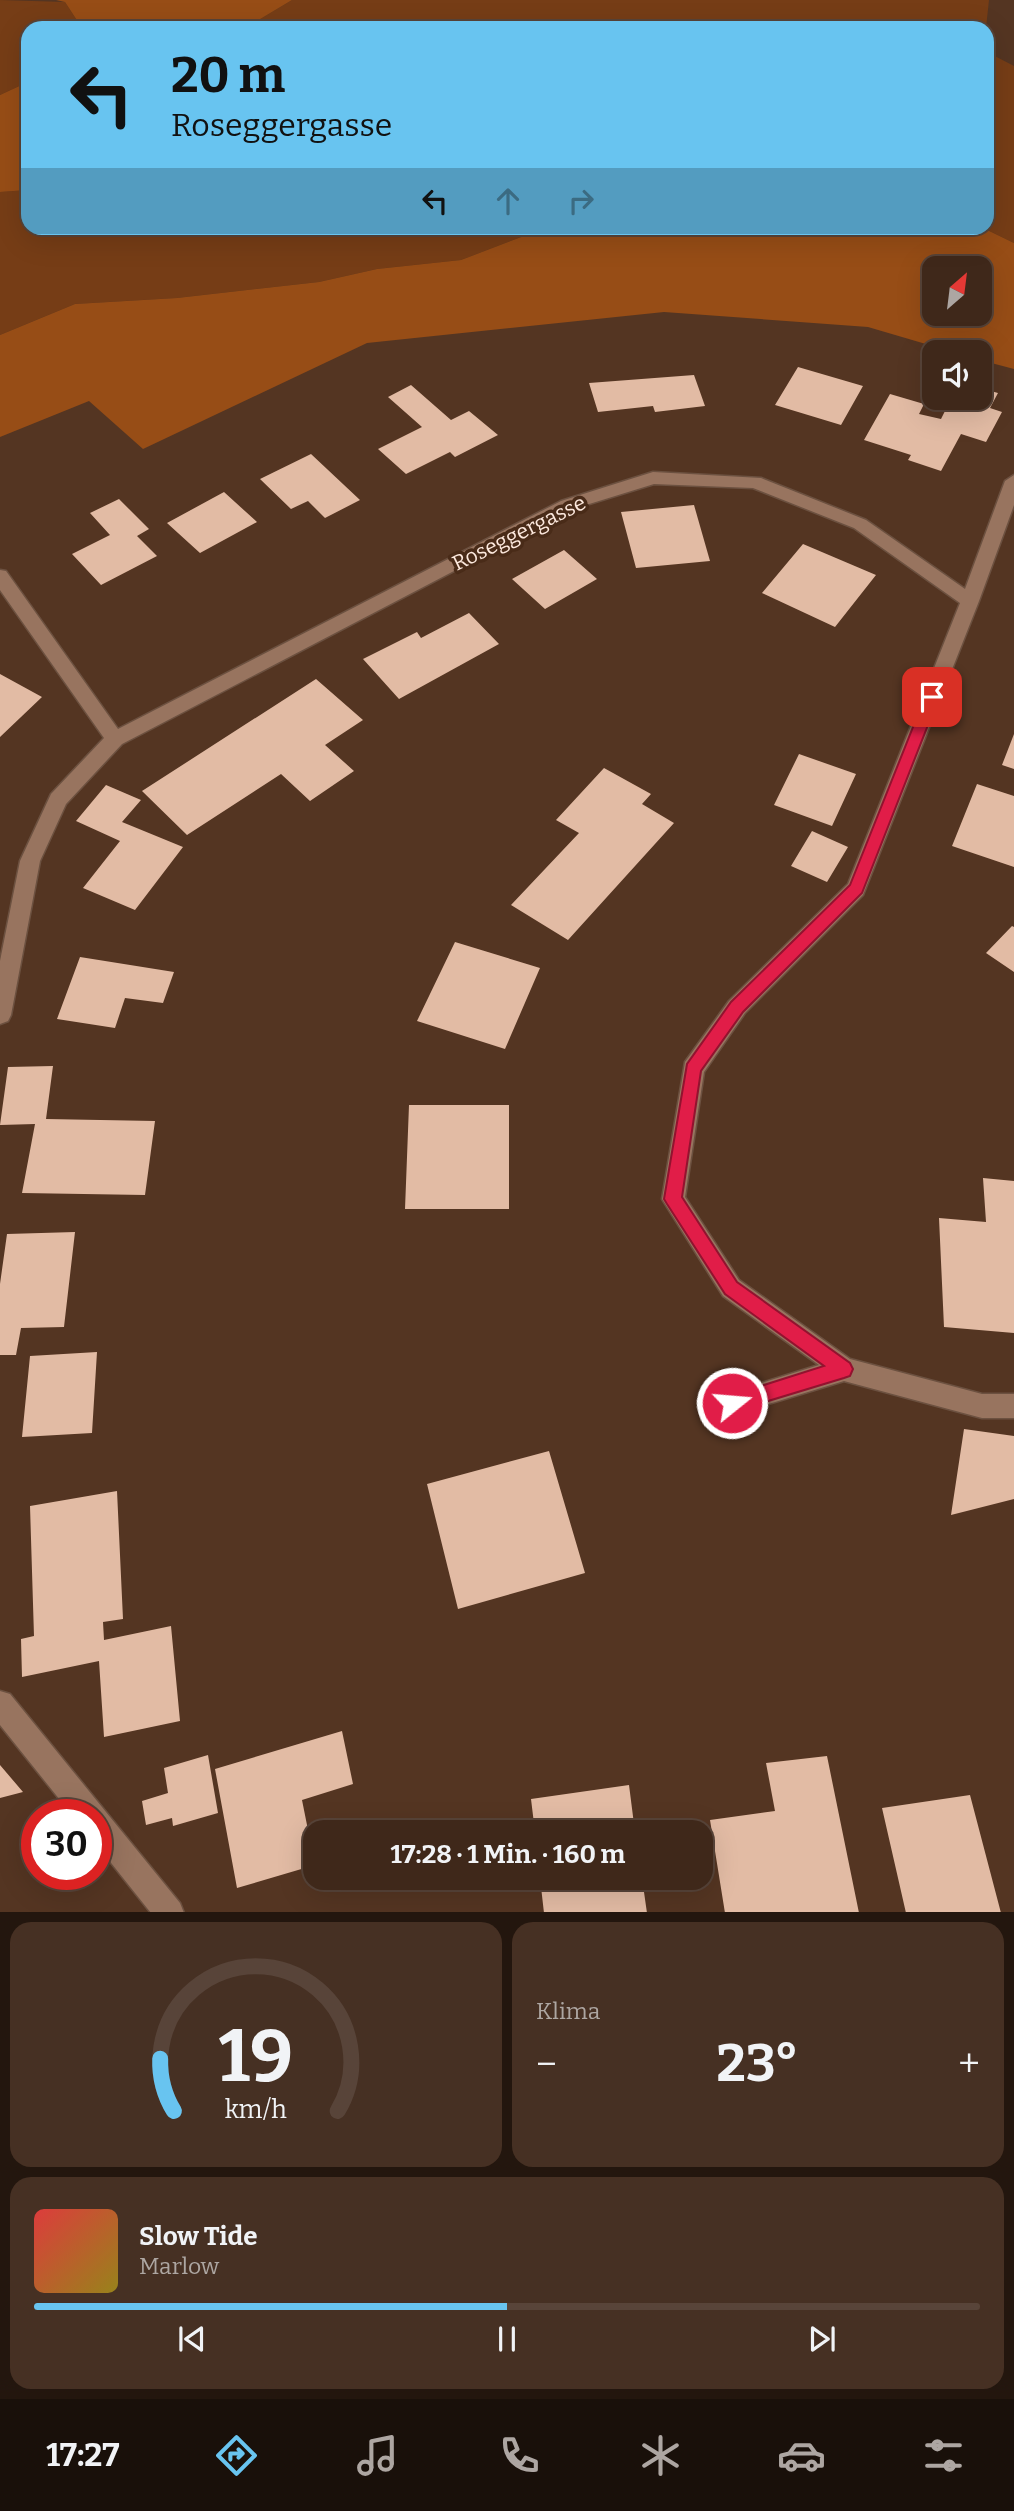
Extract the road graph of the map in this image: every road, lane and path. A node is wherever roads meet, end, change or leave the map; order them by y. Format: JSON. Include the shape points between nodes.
{"nodes":[{"id":1,"x":1014,"y":481,"type":"edge"},
{"id":2,"x":0,"y":576,"type":"edge"},
{"id":3,"x":970,"y":601,"type":"junction"},
{"id":4,"x":115,"y":739,"type":"junction"},
{"id":5,"x":0,"y":1015,"type":"edge"},
{"id":6,"x":844,"y":1369,"type":"junction"},
{"id":7,"x":732,"y":1403,"type":"dead end"},
{"id":8,"x":1014,"y":1406,"type":"edge"},
{"id":9,"x":0,"y":1704,"type":"edge"},
{"id":10,"x":77,"y":1799,"type":"edge"},
{"id":11,"x":112,"y":1842,"type":"edge"},
{"id":12,"x":169,"y":1912,"type":"edge"}],
"edges":[{"from":1,"to":3,"type":"street"},
{"from":2,"to":4,"type":"street"},
{"from":3,"to":4,"type":"street","name":"Roseggergasse","via":[[860,524],[755,482],[653,478],[567,505]]},
{"from":3,"to":6,"type":"street","via":[[856,889],[737,1007],[693,1069],[673,1199],[731,1288]]},
{"from":4,"to":5,"type":"street","name":"Roseggergasse","via":[[58,799],[30,861]]},
{"from":6,"to":7,"type":"street"},
{"from":6,"to":8,"type":"street","via":[[982,1406]]},
{"from":9,"to":10,"type":"street"},
{"from":11,"to":12,"type":"street"}]}
